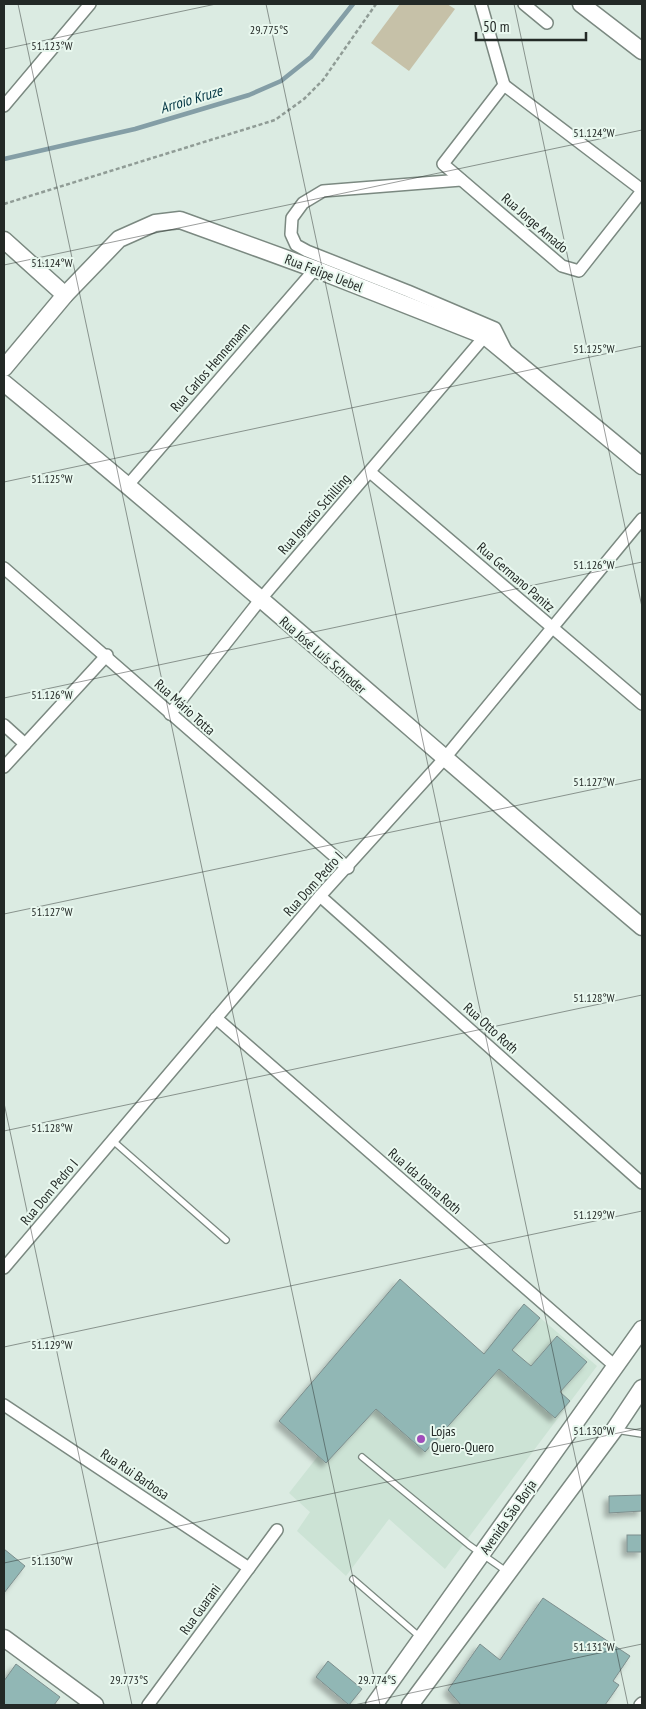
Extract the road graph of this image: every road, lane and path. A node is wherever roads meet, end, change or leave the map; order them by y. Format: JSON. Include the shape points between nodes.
{"nodes":[{"id":1,"x":90,"y":4,"type":"edge"},
{"id":2,"x":376,"y":4,"type":"edge"},
{"id":3,"x":481,"y":4,"type":"edge"},
{"id":4,"x":524,"y":4,"type":"edge"},
{"id":5,"x":581,"y":4,"type":"edge"},
{"id":6,"x":547,"y":23,"type":"dead end"},
{"id":7,"x":642,"y":51,"type":"edge"},
{"id":8,"x":504,"y":85,"type":"junction"},
{"id":9,"x":4,"y":106,"type":"edge"},
{"id":10,"x":461,"y":180,"type":"junction"},
{"id":11,"x":642,"y":191,"type":"edge"},
{"id":12,"x":4,"y":204,"type":"edge"},
{"id":13,"x":4,"y":240,"type":"edge"},
{"id":14,"x":315,"y":269,"type":"junction"},
{"id":15,"x":65,"y":295,"type":"junction"},
{"id":16,"x":485,"y":336,"type":"junction"},
{"id":17,"x":507,"y":354,"type":"junction"},
{"id":18,"x":4,"y":368,"type":"edge"},
{"id":19,"x":4,"y":383,"type":"edge"},
{"id":20,"x":642,"y":466,"type":"edge"},
{"id":21,"x":370,"y":472,"type":"junction"},
{"id":22,"x":128,"y":485,"type":"junction"},
{"id":23,"x":642,"y":519,"type":"edge"},
{"id":24,"x":4,"y":568,"type":"edge"},
{"id":25,"x":260,"y":600,"type":"junction"},
{"id":26,"x":551,"y":627,"type":"junction"},
{"id":27,"x":106,"y":655,"type":"junction"},
{"id":28,"x":642,"y":704,"type":"edge"},
{"id":29,"x":170,"y":714,"type":"junction"},
{"id":30,"x":4,"y":725,"type":"edge"},
{"id":31,"x":25,"y":744,"type":"junction"},
{"id":32,"x":444,"y":759,"type":"junction"},
{"id":33,"x":4,"y":767,"type":"edge"},
{"id":34,"x":348,"y":868,"type":"junction"},
{"id":35,"x":320,"y":896,"type":"junction"},
{"id":36,"x":642,"y":927,"type":"edge"},
{"id":37,"x":216,"y":1018,"type":"junction"},
{"id":38,"x":112,"y":1140,"type":"junction"},
{"id":39,"x":642,"y":1183,"type":"edge"},
{"id":40,"x":226,"y":1240,"type":"dead end"},
{"id":41,"x":4,"y":1268,"type":"edge"},
{"id":42,"x":642,"y":1329,"type":"edge"},
{"id":43,"x":615,"y":1366,"type":"junction"},
{"id":44,"x":642,"y":1388,"type":"edge"},
{"id":45,"x":4,"y":1405,"type":"edge"},
{"id":46,"x":614,"y":1430,"type":"junction"},
{"id":47,"x":642,"y":1434,"type":"edge"},
{"id":48,"x":362,"y":1457,"type":"dead end"},
{"id":49,"x":277,"y":1530,"type":"dead end"},
{"id":50,"x":483,"y":1553,"type":"junction"},
{"id":51,"x":249,"y":1568,"type":"junction"},
{"id":52,"x":508,"y":1572,"type":"junction"},
{"id":53,"x":353,"y":1579,"type":"dead end"},
{"id":54,"x":4,"y":1638,"type":"edge"},
{"id":55,"x":422,"y":1638,"type":"junction"},
{"id":56,"x":95,"y":1705,"type":"edge"},
{"id":57,"x":148,"y":1705,"type":"edge"},
{"id":58,"x":374,"y":1705,"type":"edge"},
{"id":59,"x":410,"y":1705,"type":"edge"}],
"edges":[{"from":1,"to":9,"type":"street"},
{"from":2,"to":12,"type":"path","via":[[322,80],[304,99],[275,120]]},
{"from":3,"to":8,"type":"street"},
{"from":4,"to":6,"type":"street"},
{"from":5,"to":7,"type":"street"},
{"from":8,"to":10,"type":"street","name":"Rua Jorge Amado","via":[[443,164]]},
{"from":8,"to":11,"type":"street"},
{"from":10,"to":11,"type":"street","name":"Rua Jorge Amado","via":[[562,266],[579,271]]},
{"from":10,"to":17,"type":"street","via":[[324,191],[303,203],[292,218],[291,234],[296,245],[306,251],[495,328]]},
{"from":13,"to":15,"type":"street"},
{"from":14,"to":15,"type":"street","name":"Rua Felipe Uebel","via":[[180,220],[155,223],[119,239]]},
{"from":14,"to":16,"type":"street","name":"Rua Felipe Uebel"},
{"from":14,"to":22,"type":"street","name":"Rua Carlos Hennemann"},
{"from":15,"to":18,"type":"street","name":"Rua Felipe Uebel"},
{"from":16,"to":17,"type":"street","name":"Rua Felipe Uebel"},
{"from":16,"to":21,"type":"street","name":"Rua Ignacio Schilling"},
{"from":17,"to":20,"type":"street","name":"Rua Felipe Uebel"},
{"from":19,"to":22,"type":"street","name":"Rua José Luís Schroder"},
{"from":21,"to":25,"type":"street","name":"Rua Ignacio Schilling"},
{"from":21,"to":26,"type":"street","name":"Rua Germano Panitz"},
{"from":22,"to":25,"type":"street","name":"Rua José Luís Schroder"},
{"from":23,"to":26,"type":"street","name":"Rua Dom Pedro I"},
{"from":24,"to":27,"type":"street","name":"Rua Mário Totta"},
{"from":25,"to":29,"type":"street","name":"Rua Ignacio Schilling"},
{"from":25,"to":32,"type":"street","name":"Rua José Luís Schroder"},
{"from":26,"to":28,"type":"street","name":"Rua Germano Panitz"},
{"from":26,"to":32,"type":"street","name":"Rua Dom Pedro I"},
{"from":27,"to":29,"type":"street","name":"Rua Mário Totta"},
{"from":27,"to":31,"type":"street"},
{"from":29,"to":34,"type":"street","name":"Rua Mário Totta"},
{"from":30,"to":31,"type":"street"},
{"from":31,"to":33,"type":"street"},
{"from":32,"to":34,"type":"street","name":"Rua Dom Pedro I"},
{"from":32,"to":36,"type":"street","name":"Rua José Luís Schroder"},
{"from":34,"to":35,"type":"street","name":"Rua Dom Pedro I"},
{"from":35,"to":37,"type":"street","name":"Rua Dom Pedro I"},
{"from":35,"to":39,"type":"street","name":"Rua Otto Roth"},
{"from":37,"to":38,"type":"street","name":"Rua Dom Pedro I"},
{"from":37,"to":43,"type":"street","name":"Rua Ida Joana Roth"},
{"from":38,"to":40,"type":"lane"},
{"from":38,"to":41,"type":"street","name":"Rua Dom Pedro I"},
{"from":42,"to":43,"type":"street","name":"Avenida São Borja"},
{"from":43,"to":50,"type":"street","name":"Avenida São Borja"},
{"from":44,"to":46,"type":"street"},
{"from":45,"to":51,"type":"street","name":"Rua Rui Barbosa"},
{"from":46,"to":47,"type":"lane"},
{"from":46,"to":52,"type":"street"},
{"from":48,"to":50,"type":"lane"},
{"from":49,"to":51,"type":"street","name":"Rua Guarani"},
{"from":50,"to":52,"type":"lane"},
{"from":50,"to":55,"type":"street","name":"Avenida São Borja"},
{"from":51,"to":57,"type":"street","name":"Rua Guarani"},
{"from":52,"to":59,"type":"street"},
{"from":53,"to":55,"type":"lane"},
{"from":54,"to":56,"type":"street"},
{"from":55,"to":58,"type":"street","name":"Avenida São Borja"}]}
